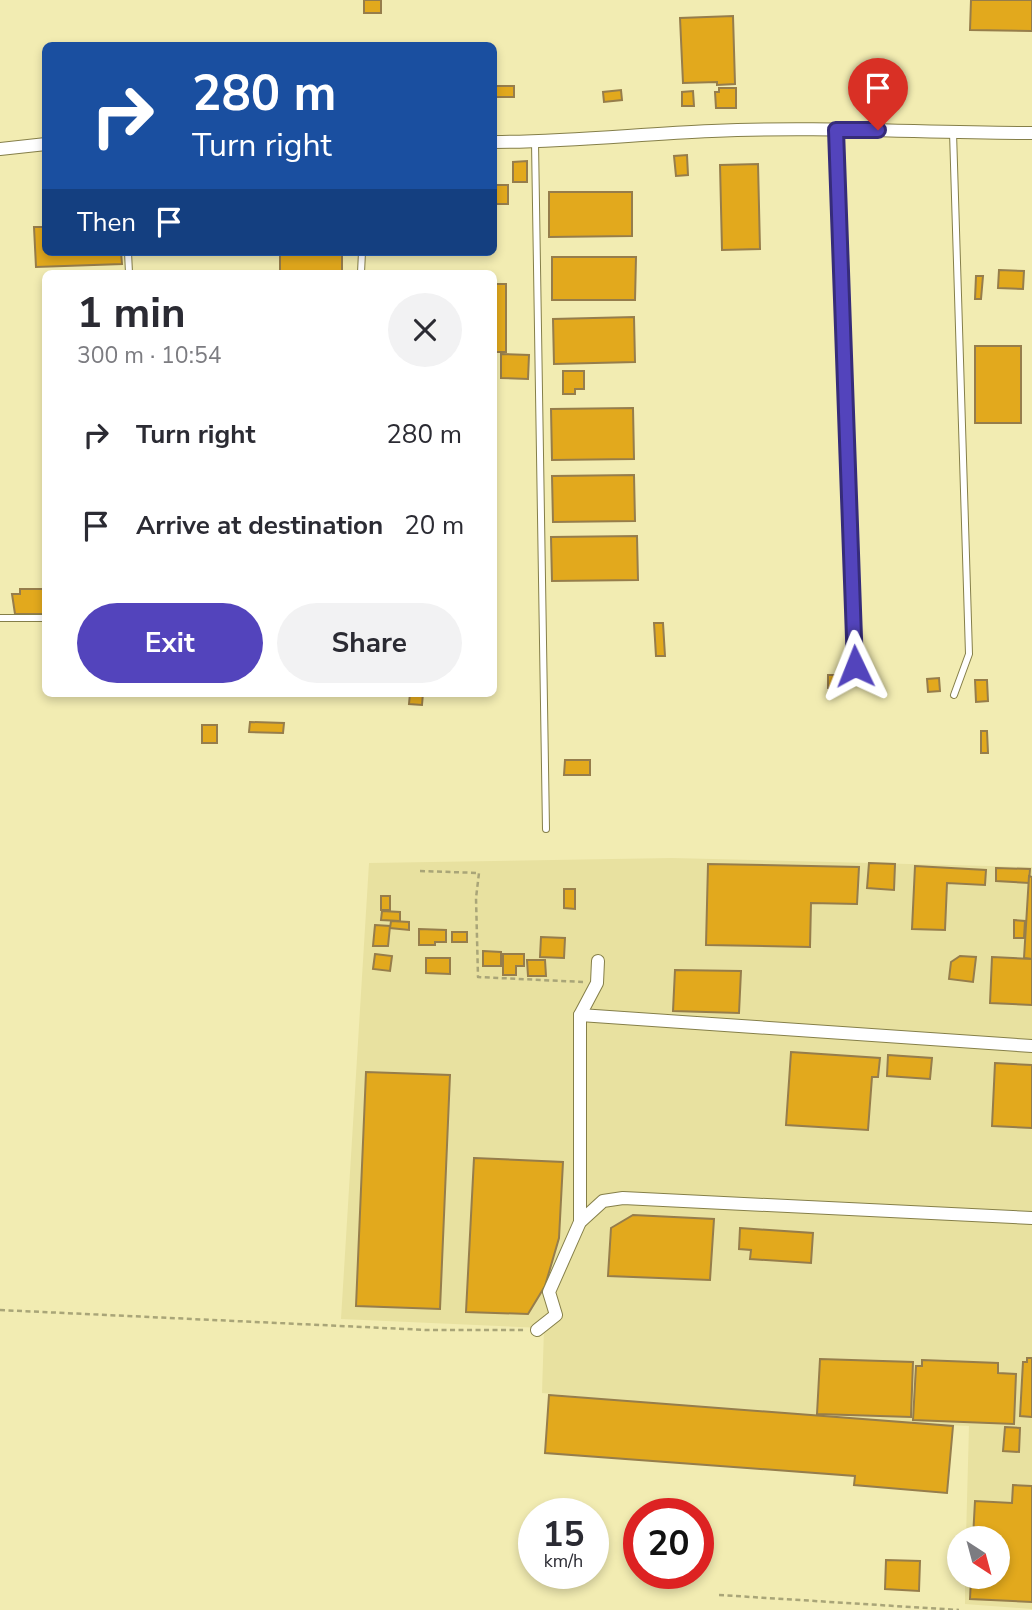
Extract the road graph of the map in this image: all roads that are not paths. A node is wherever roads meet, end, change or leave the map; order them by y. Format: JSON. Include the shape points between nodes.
{"nodes":[{"id":1,"x":836,"y":130,"type":"junction"},
{"id":2,"x":953,"y":132,"type":"junction"},
{"id":3,"x":1032,"y":132,"type":"edge"},
{"id":4,"x":497,"y":142,"type":"edge"},
{"id":5,"x":536,"y":142,"type":"junction"},
{"id":6,"x":42,"y":144,"type":"edge"},
{"id":7,"x":0,"y":149,"type":"edge"},
{"id":8,"x":0,"y":618,"type":"edge"},
{"id":9,"x":42,"y":618,"type":"edge"},
{"id":10,"x":855,"y":666,"type":"dead end"},
{"id":11,"x":954,"y":695,"type":"dead end"},
{"id":12,"x":546,"y":829,"type":"dead end"},
{"id":13,"x":598,"y":961,"type":"dead end"},
{"id":14,"x":580,"y":1015,"type":"junction"},
{"id":15,"x":1032,"y":1046,"type":"edge"},
{"id":16,"x":1032,"y":1217,"type":"edge"},
{"id":17,"x":580,"y":1222,"type":"junction"},
{"id":18,"x":537,"y":1330,"type":"road end"}],
"edges":[{"from":1,"to":2,"type":"street"},
{"from":1,"to":5,"type":"street","via":[[712,131]]},
{"from":1,"to":10,"type":"lane"},
{"from":2,"to":3,"type":"street"},
{"from":2,"to":11,"type":"lane","via":[[969,654]]},
{"from":4,"to":5,"type":"street"},
{"from":5,"to":12,"type":"lane"},
{"from":6,"to":7,"type":"street"},
{"from":8,"to":9,"type":"lane"},
{"from":13,"to":14,"type":"street","via":[[597,983]]},
{"from":14,"to":15,"type":"street"},
{"from":14,"to":17,"type":"street"},
{"from":16,"to":17,"type":"street","via":[[623,1198],[603,1201]]},
{"from":17,"to":18,"type":"street","via":[[549,1292],[556,1315]]}]}
